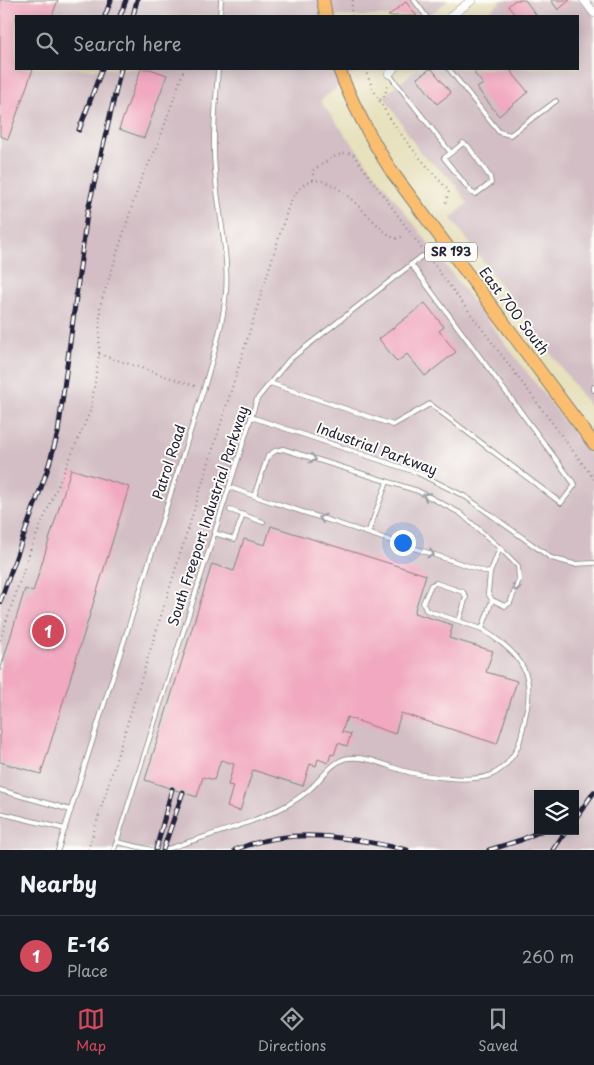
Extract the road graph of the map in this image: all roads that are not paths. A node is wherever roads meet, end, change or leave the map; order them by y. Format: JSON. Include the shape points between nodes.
{"nodes":[{"id":1,"x":221,"y":0,"type":"edge"},
{"id":2,"x":323,"y":0,"type":"edge"},
{"id":3,"x":414,"y":0,"type":"edge"},
{"id":4,"x":472,"y":0,"type":"edge"},
{"id":5,"x":584,"y":0,"type":"edge"},
{"id":6,"x":594,"y":13,"type":"edge"},
{"id":7,"x":220,"y":15,"type":"edge"},
{"id":8,"x":326,"y":15,"type":"edge"},
{"id":9,"x":425,"y":15,"type":"edge"},
{"id":10,"x":452,"y":15,"type":"edge"},
{"id":11,"x":218,"y":70,"type":"edge"},
{"id":12,"x":339,"y":70,"type":"edge"},
{"id":13,"x":450,"y":70,"type":"edge"},
{"id":14,"x":391,"y":71,"type":"edge"},
{"id":15,"x":556,"y":101,"type":"dead end"},
{"id":16,"x":451,"y":152,"type":"junction"},
{"id":17,"x":422,"y":256,"type":"dead end"},
{"id":18,"x":411,"y":264,"type":"junction"},
{"id":19,"x":270,"y":383,"type":"junction"},
{"id":20,"x":251,"y":417,"type":"junction"},
{"id":21,"x":594,"y":444,"type":"edge"},
{"id":22,"x":387,"y":482,"type":"junction"},
{"id":23,"x":229,"y":487,"type":"junction"},
{"id":24,"x":254,"y":496,"type":"junction"},
{"id":25,"x":230,"y":510,"type":"dead end"},
{"id":26,"x":243,"y":515,"type":"junction"},
{"id":27,"x":263,"y":522,"type":"dead end"},
{"id":28,"x":214,"y":533,"type":"junction"},
{"id":29,"x":368,"y":533,"type":"junction"},
{"id":30,"x":500,"y":548,"type":"junction"},
{"id":31,"x":594,"y":563,"type":"edge"},
{"id":32,"x":490,"y":573,"type":"junction"},
{"id":33,"x":492,"y":600,"type":"junction"},
{"id":34,"x":459,"y":621,"type":"junction"},
{"id":35,"x":482,"y":628,"type":"junction"},
{"id":36,"x":0,"y":790,"type":"edge"},
{"id":37,"x":71,"y":810,"type":"junction"},
{"id":38,"x":0,"y":813,"type":"edge"},
{"id":39,"x":65,"y":829,"type":"junction"},
{"id":40,"x":117,"y":842,"type":"junction"},
{"id":41,"x":58,"y":850,"type":"edge"},
{"id":42,"x":114,"y":850,"type":"edge"},
{"id":43,"x":152,"y":850,"type":"edge"},
{"id":44,"x":165,"y":850,"type":"edge"}],
"edges":[{"from":1,"to":7,"type":"lane"},
{"from":2,"to":8,"type":"main road"},
{"from":3,"to":9,"type":"lane"},
{"from":4,"to":10,"type":"street"},
{"from":5,"to":6,"type":"street"},
{"from":11,"to":37,"type":"lane","name":"Patrol Road","via":[[215,169],[226,252],[226,292],[221,327]]},
{"from":12,"to":21,"type":"main road","name":"East 700 South","number":"SR 193","via":[[358,116],[392,172]]},
{"from":13,"to":15,"type":"lane","via":[[499,132],[510,135]]},
{"from":14,"to":16,"type":"lane"},
{"from":16,"to":16,"type":"lane","via":[[463,143],[468,146],[491,183],[476,194],[472,193],[444,158]]},
{"from":17,"to":18,"type":"lane","name":"South Freeport Industrial Parkway"},
{"from":18,"to":19,"type":"lane","name":"South Freeport Industrial Parkway","via":[[289,360]]},
{"from":18,"to":19,"type":"lane","via":[[575,486],[561,502],[430,404],[393,425]]},
{"from":19,"to":20,"type":"lane","name":"South Freeport Industrial Parkway","via":[[257,399]]},
{"from":20,"to":23,"type":"lane","name":"South Freeport Industrial Parkway"},
{"from":20,"to":31,"type":"lane","name":"Industrial Parkway","via":[[418,473],[466,497],[551,558],[574,564]]},
{"from":24,"to":22,"type":"lane","one_way":true,"via":[[268,456],[283,449]]},
{"from":22,"to":29,"type":"lane"},
{"from":30,"to":22,"type":"lane","one_way":true,"via":[[460,513],[418,492]]},
{"from":23,"to":24,"type":"lane"},
{"from":23,"to":28,"type":"lane","name":"South Freeport Industrial Parkway"},
{"from":29,"to":24,"type":"lane","one_way":true},
{"from":25,"to":26,"type":"lane"},
{"from":26,"to":27,"type":"lane"},
{"from":26,"to":28,"type":"lane","via":[[234,539]]},
{"from":28,"to":40,"type":"lane","name":"South Freeport Industrial Parkway"},
{"from":29,"to":32,"type":"lane","one_way":true},
{"from":30,"to":32,"type":"lane"},
{"from":30,"to":33,"type":"lane","one_way":true,"via":[[518,566],[519,580],[510,603],[505,606]]},
{"from":32,"to":33,"type":"lane","via":[[488,593]]},
{"from":33,"to":35,"type":"lane"},
{"from":34,"to":34,"type":"lane","via":[[426,610],[423,604],[431,585],[436,583],[463,592],[466,597]]},
{"from":34,"to":35,"type":"lane"},
{"from":35,"to":44,"type":"lane","via":[[516,657],[529,682],[521,738],[512,758],[502,768],[490,775],[461,779],[428,776],[370,760],[349,758],[338,762],[309,790],[267,815]]},
{"from":36,"to":37,"type":"lane"},
{"from":37,"to":39,"type":"lane","name":"Patrol Road"},
{"from":38,"to":39,"type":"lane"},
{"from":39,"to":41,"type":"lane","name":"Patrol Road"},
{"from":40,"to":42,"type":"lane","name":"South Freeport Industrial Parkway"},
{"from":40,"to":43,"type":"lane"}]}
